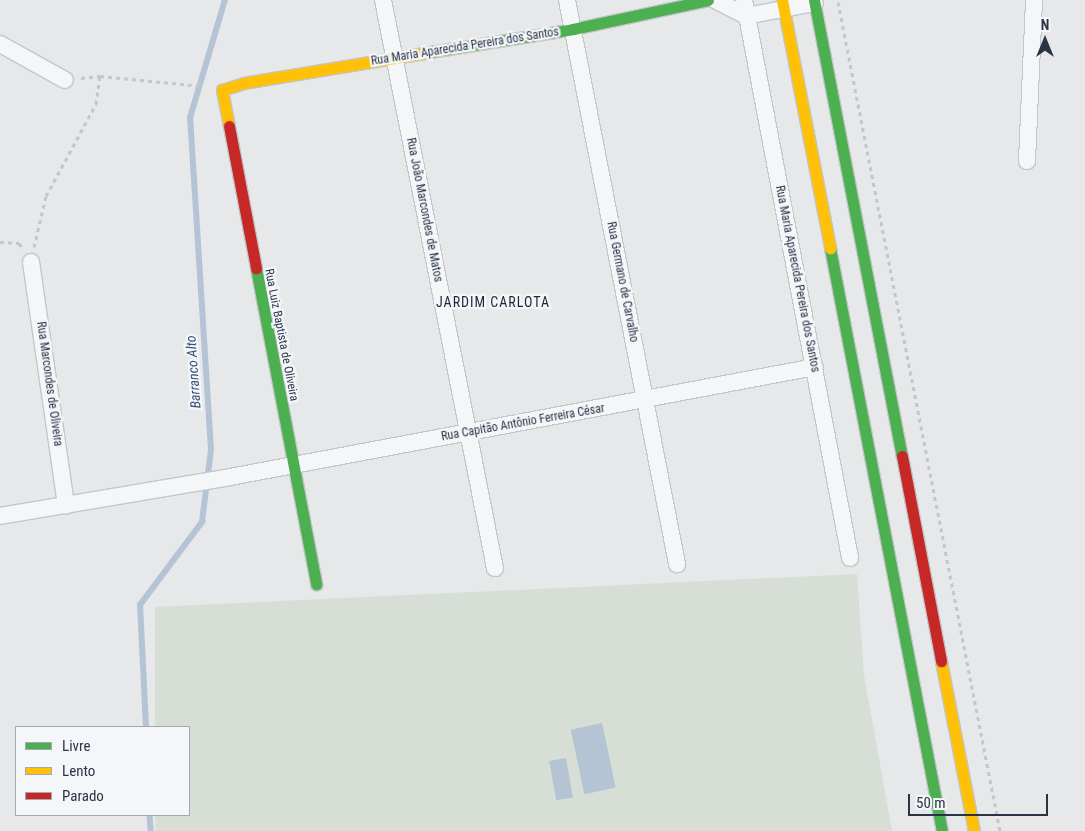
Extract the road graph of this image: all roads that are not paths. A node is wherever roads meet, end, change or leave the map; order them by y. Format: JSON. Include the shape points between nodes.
{"nodes":[{"id":1,"x":383,"y":0,"type":"edge"},
{"id":2,"x":567,"y":0,"type":"edge"},
{"id":3,"x":708,"y":0,"type":"edge"},
{"id":4,"x":715,"y":0,"type":"edge"},
{"id":5,"x":1034,"y":0,"type":"edge"},
{"id":6,"x":815,"y":1,"type":"edge"},
{"id":7,"x":783,"y":4,"type":"edge"},
{"id":8,"x":745,"y":8,"type":"edge"},
{"id":9,"x":573,"y":29,"type":"junction"},
{"id":10,"x":0,"y":44,"type":"edge"},
{"id":11,"x":393,"y":60,"type":"junction"},
{"id":12,"x":65,"y":80,"type":"road end"},
{"id":13,"x":222,"y":90,"type":"joint"},
{"id":14,"x":1028,"y":161,"type":"dead end"},
{"id":15,"x":31,"y":262,"type":"road end"},
{"id":16,"x":815,"y":367,"type":"junction"},
{"id":17,"x":645,"y":400,"type":"junction"},
{"id":18,"x":469,"y":433,"type":"junction"},
{"id":19,"x":292,"y":466,"type":"junction"},
{"id":20,"x":66,"y":506,"type":"junction"},
{"id":21,"x":0,"y":516,"type":"edge"},
{"id":22,"x":850,"y":558,"type":"dead end"},
{"id":23,"x":677,"y":564,"type":"dead end"},
{"id":24,"x":495,"y":568,"type":"dead end"},
{"id":25,"x":316,"y":584,"type":"dead end"},
{"id":26,"x":942,"y":831,"type":"edge"},
{"id":27,"x":974,"y":831,"type":"edge"}],
"edges":[{"from":1,"to":11,"type":"street","name":"Rua João Marcondes de Matos"},
{"from":2,"to":9,"type":"street","name":"Rua Germano de Carvalho"},
{"from":3,"to":9,"type":"main road","name":"Rua Maria Aparecida Pereira dos Santos"},
{"from":4,"to":8,"type":"street"},
{"from":5,"to":14,"type":"street"},
{"from":6,"to":7,"type":"street"},
{"from":6,"to":27,"type":"main road"},
{"from":7,"to":8,"type":"street"},
{"from":7,"to":26,"type":"main road"},
{"from":8,"to":16,"type":"street","name":"Rua Maria Aparecida Pereira dos Santos"},
{"from":9,"to":11,"type":"main road","name":"Rua Maria Aparecida Pereira dos Santos"},
{"from":9,"to":17,"type":"street","name":"Rua Germano de Carvalho"},
{"from":10,"to":12,"type":"street"},
{"from":11,"to":13,"type":"main road","name":"Rua Maria Aparecida Pereira dos Santos","via":[[243,83]]},
{"from":11,"to":18,"type":"street","name":"Rua João Marcondes de Matos"},
{"from":13,"to":19,"type":"main road","name":"Rua Luiz Baptista de Oliveira"},
{"from":15,"to":20,"type":"street","name":"Rua Marcondes de Oliveira"},
{"from":16,"to":17,"type":"street","name":"Rua Capitão Antônio Ferreira César"},
{"from":16,"to":22,"type":"street","name":"Rua Maria Aparecida Pereira dos Santos"},
{"from":17,"to":18,"type":"street","name":"Rua Capitão Antônio Ferreira César"},
{"from":17,"to":23,"type":"street","name":"Rua Germano de Carvalho"},
{"from":18,"to":19,"type":"street","name":"Rua Capitão Antônio Ferreira César"},
{"from":18,"to":24,"type":"street","name":"Rua João Marcondes de Matos"},
{"from":19,"to":20,"type":"street","name":"Rua Capitão Antônio Ferreira César"},
{"from":19,"to":25,"type":"main road","name":"Rua Luiz Baptista de Oliveira"},
{"from":20,"to":21,"type":"street"}]}
